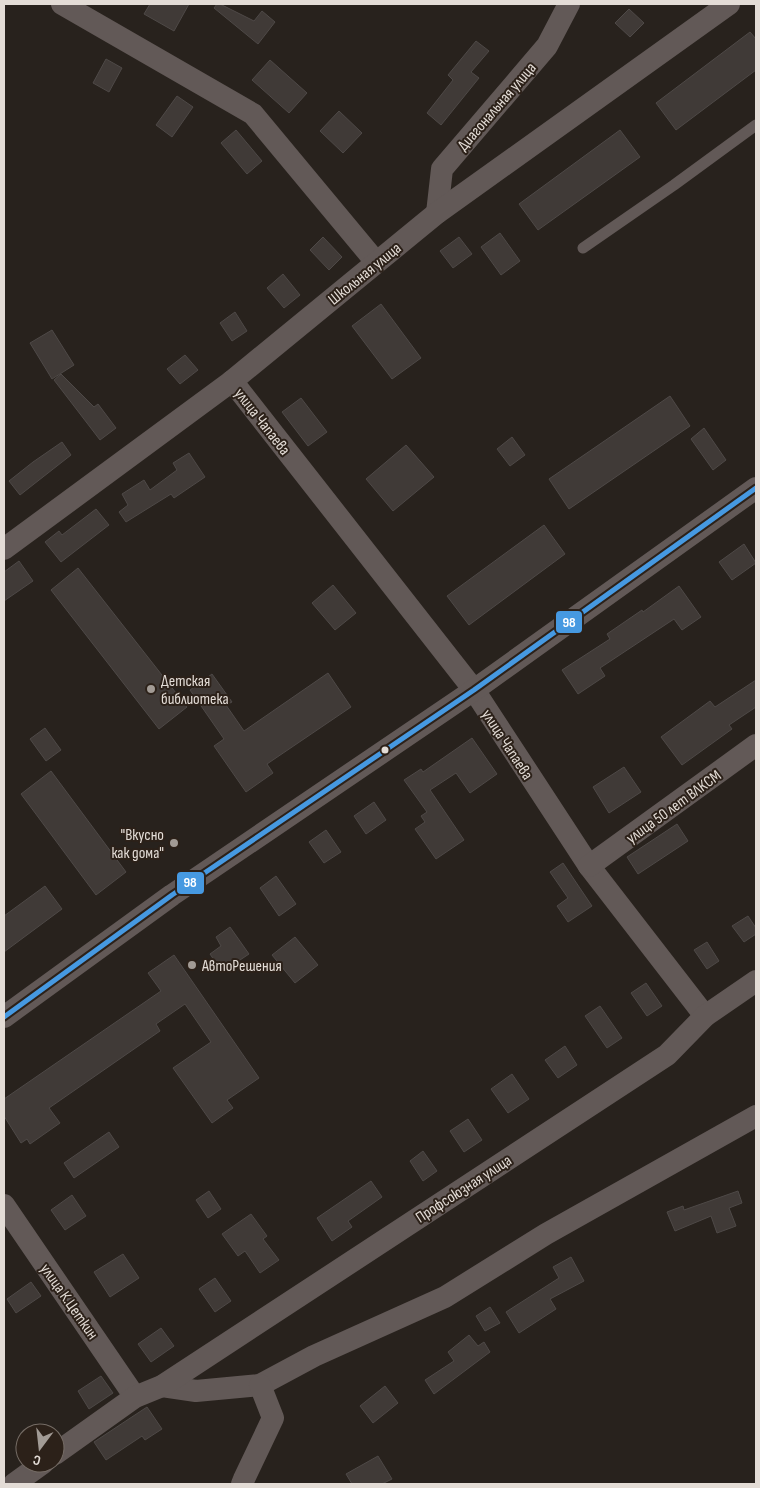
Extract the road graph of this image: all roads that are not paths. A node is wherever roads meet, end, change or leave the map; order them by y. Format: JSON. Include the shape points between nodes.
{"nodes":[{"id":1,"x":62,"y":4,"type":"edge"},
{"id":2,"x":569,"y":4,"type":"edge"},
{"id":3,"x":729,"y":4,"type":"edge"},
{"id":4,"x":92,"y":11,"type":"edge"},
{"id":5,"x":756,"y":125,"type":"edge"},
{"id":6,"x":437,"y":213,"type":"junction"},
{"id":7,"x":583,"y":248,"type":"dead end"},
{"id":8,"x":376,"y":262,"type":"junction"},
{"id":9,"x":232,"y":381,"type":"junction"},
{"id":10,"x":756,"y":488,"type":"edge"},
{"id":11,"x":4,"y":549,"type":"edge"},
{"id":12,"x":474,"y":690,"type":"junction"},
{"id":13,"x":756,"y":745,"type":"edge"},
{"id":14,"x":589,"y":866,"type":"junction"},
{"id":15,"x":756,"y":981,"type":"edge"},
{"id":16,"x":705,"y":1016,"type":"junction"},
{"id":17,"x":4,"y":1017,"type":"edge"},
{"id":18,"x":756,"y":1116,"type":"edge"},
{"id":19,"x":4,"y":1205,"type":"edge"},
{"id":20,"x":260,"y":1385,"type":"junction"},
{"id":21,"x":162,"y":1386,"type":"junction"},
{"id":22,"x":136,"y":1397,"type":"junction"},
{"id":23,"x":65,"y":1447,"type":"edge"},
{"id":24,"x":29,"y":1473,"type":"edge"},
{"id":25,"x":14,"y":1484,"type":"edge"},
{"id":26,"x":242,"y":1484,"type":"edge"}],
"edges":[{"from":1,"to":4,"type":"street"},
{"from":2,"to":6,"type":"street","name":"Диагональная улица","via":[[547,46],[442,168]]},
{"from":3,"to":6,"type":"street","name":"Школьная улица"},
{"from":4,"to":8,"type":"street","via":[[253,114]]},
{"from":5,"to":7,"type":"lane"},
{"from":6,"to":8,"type":"street","name":"Школьная улица"},
{"from":8,"to":9,"type":"street","name":"Школьная улица"},
{"from":9,"to":11,"type":"street","name":"Школьная улица"},
{"from":9,"to":12,"type":"street","name":"улица Чапаева"},
{"from":10,"to":12,"type":"street"},
{"from":12,"to":14,"type":"street","name":"улица Чапаева"},
{"from":12,"to":17,"type":"street","via":[[172,895]]},
{"from":13,"to":14,"type":"street","name":"улица 50 лет ВЛКСМ"},
{"from":14,"to":16,"type":"street","name":"улица Чапаева"},
{"from":15,"to":16,"type":"street","name":"Профсоюзная улица"},
{"from":16,"to":21,"type":"street","name":"Профсоюзная улица","via":[[667,1055]]},
{"from":18,"to":20,"type":"street","via":[[546,1234],[445,1297],[314,1356]]},
{"from":19,"to":22,"type":"street","name":"улица К.Цеткин"},
{"from":20,"to":21,"type":"street","via":[[196,1392]]},
{"from":20,"to":26,"type":"street","via":[[274,1418]]},
{"from":21,"to":22,"type":"street","name":"Профсоюзная улица"},
{"from":22,"to":23,"type":"street","name":"Профсоюзная улица"},
{"from":24,"to":25,"type":"street"}]}
